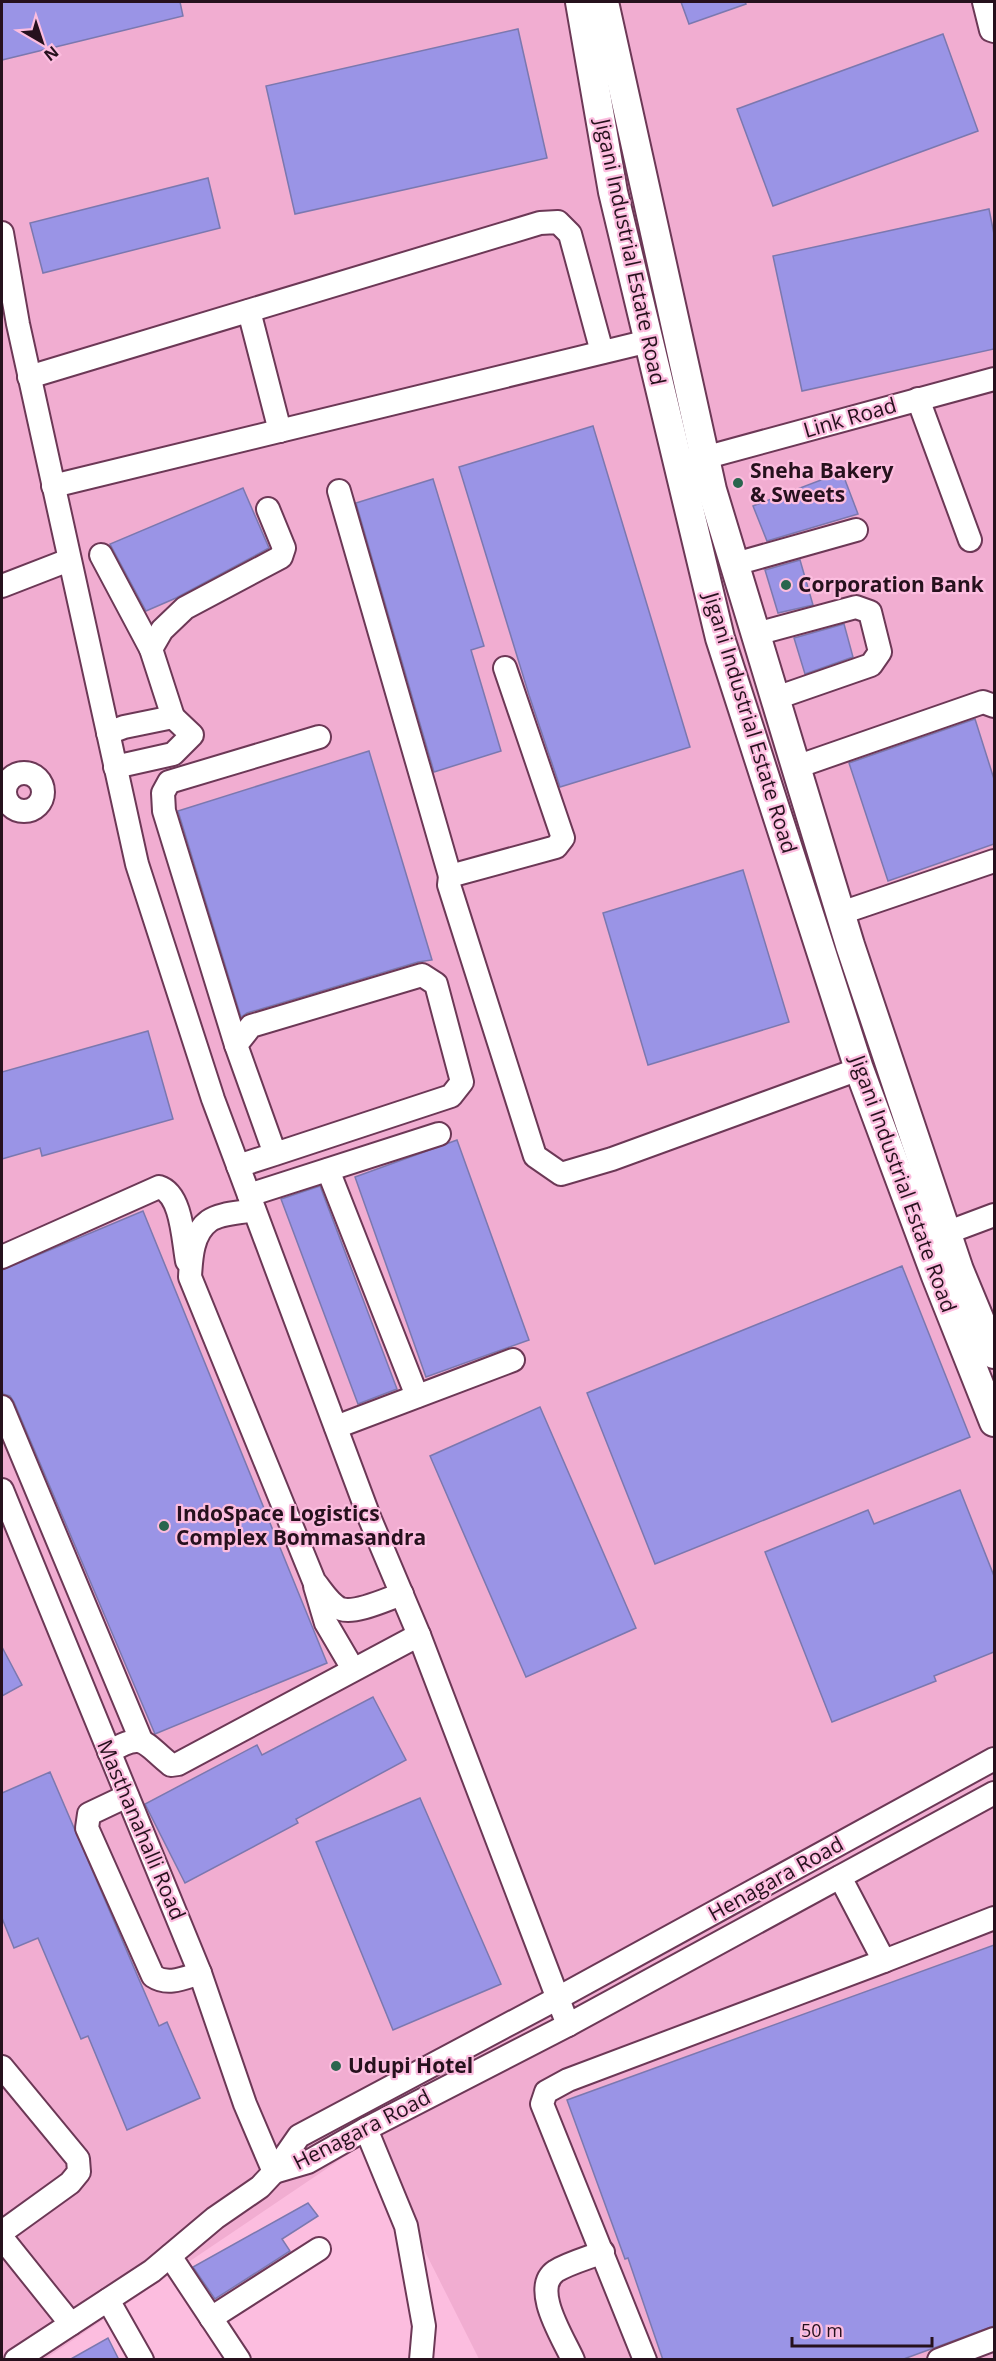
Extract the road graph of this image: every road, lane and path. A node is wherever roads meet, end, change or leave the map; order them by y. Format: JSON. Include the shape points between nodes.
{"nodes":[{"id":1,"x":580,"y":2,"type":"edge"},
{"id":2,"x":604,"y":2,"type":"edge"},
{"id":3,"x":984,"y":2,"type":"edge"},
{"id":4,"x":994,"y":31,"type":"edge"},
{"id":5,"x":2,"y":233,"type":"edge"},
{"id":6,"x":249,"y":310,"type":"junction"},
{"id":7,"x":649,"y":341,"type":"junction"},
{"id":8,"x":602,"y":352,"type":"junction"},
{"id":9,"x":29,"y":377,"type":"junction"},
{"id":10,"x":994,"y":378,"type":"edge"},
{"id":11,"x":918,"y":399,"type":"junction"},
{"id":12,"x":280,"y":431,"type":"junction"},
{"id":13,"x":692,"y":461,"type":"junction"},
{"id":14,"x":53,"y":486,"type":"junction"},
{"id":15,"x":339,"y":491,"type":"dead end"},
{"id":16,"x":268,"y":509,"type":"dead end"},
{"id":17,"x":856,"y":530,"type":"dead end"},
{"id":18,"x":970,"y":540,"type":"dead end"},
{"id":19,"x":101,"y":555,"type":"dead end"},
{"id":20,"x":69,"y":560,"type":"junction"},
{"id":21,"x":735,"y":564,"type":"junction"},
{"id":22,"x":2,"y":586,"type":"edge"},
{"id":23,"x":756,"y":634,"type":"junction"},
{"id":24,"x":151,"y":649,"type":"junction"},
{"id":25,"x":505,"y":668,"type":"dead end"},
{"id":26,"x":776,"y":698,"type":"junction"},
{"id":27,"x":994,"y":706,"type":"edge"},
{"id":28,"x":173,"y":717,"type":"junction"},
{"id":29,"x":108,"y":734,"type":"junction"},
{"id":30,"x":319,"y":737,"type":"dead end"},
{"id":31,"x":116,"y":767,"type":"junction"},
{"id":32,"x":796,"y":767,"type":"junction"},
{"id":33,"x":994,"y":861,"type":"edge"},
{"id":34,"x":450,"y":876,"type":"junction"},
{"id":35,"x":841,"y":913,"type":"junction"},
{"id":36,"x":236,"y":1045,"type":"junction"},
{"id":37,"x":859,"y":1069,"type":"junction"},
{"id":38,"x":440,"y":1134,"type":"dead end"},
{"id":39,"x":275,"y":1154,"type":"junction"},
{"id":40,"x":238,"y":1166,"type":"junction"},
{"id":41,"x":328,"y":1170,"type":"junction"},
{"id":42,"x":252,"y":1203,"type":"junction"},
{"id":43,"x":994,"y":1215,"type":"edge"},
{"id":44,"x":946,"y":1233,"type":"junction"},
{"id":45,"x":2,"y":1257,"type":"edge"},
{"id":46,"x":190,"y":1277,"type":"junction"},
{"id":47,"x":994,"y":1354,"type":"edge"},
{"id":48,"x":513,"y":1360,"type":"dead end"},
{"id":49,"x":417,"y":1396,"type":"junction"},
{"id":50,"x":2,"y":1407,"type":"edge"},
{"id":51,"x":994,"y":1422,"type":"edge"},
{"id":52,"x":336,"y":1427,"type":"junction"},
{"id":53,"x":2,"y":1490,"type":"edge"},
{"id":54,"x":314,"y":1581,"type":"junction"},
{"id":55,"x":402,"y":1594,"type":"junction"},
{"id":56,"x":419,"y":1635,"type":"junction"},
{"id":57,"x":353,"y":1669,"type":"junction"},
{"id":58,"x":141,"y":1740,"type":"junction"},
{"id":59,"x":109,"y":1752,"type":"junction"},
{"id":60,"x":994,"y":1760,"type":"edge"},
{"id":61,"x":994,"y":1793,"type":"edge"},
{"id":62,"x":127,"y":1796,"type":"junction"},
{"id":63,"x":840,"y":1877,"type":"junction"},
{"id":64,"x":994,"y":1918,"type":"edge"},
{"id":65,"x":884,"y":1961,"type":"junction"},
{"id":66,"x":200,"y":1973,"type":"junction"},
{"id":67,"x":558,"y":1998,"type":"junction"},
{"id":68,"x":568,"y":2025,"type":"junction"},
{"id":69,"x":2,"y":2067,"type":"edge"},
{"id":70,"x":366,"y":2129,"type":"junction"},
{"id":71,"x":274,"y":2172,"type":"junction"},
{"id":72,"x":2,"y":2232,"type":"edge"},
{"id":73,"x":2,"y":2238,"type":"edge"},
{"id":74,"x":319,"y":2249,"type":"dead end"},
{"id":75,"x":603,"y":2252,"type":"junction"},
{"id":76,"x":170,"y":2256,"type":"junction"},
{"id":77,"x":108,"y":2300,"type":"junction"},
{"id":78,"x":211,"y":2318,"type":"junction"},
{"id":79,"x":71,"y":2324,"type":"junction"},
{"id":80,"x":994,"y":2339,"type":"edge"},
{"id":81,"x":16,"y":2360,"type":"edge"},
{"id":82,"x":142,"y":2360,"type":"edge"},
{"id":83,"x":239,"y":2360,"type":"edge"},
{"id":84,"x":421,"y":2360,"type":"edge"},
{"id":85,"x":573,"y":2360,"type":"edge"},
{"id":86,"x":645,"y":2360,"type":"edge"},
{"id":87,"x":939,"y":2360,"type":"edge"}],
"edges":[{"from":1,"to":7,"type":"main road","name":"Jigani Industrial Estate Road","via":[[613,192]]},
{"from":2,"to":13,"type":"main road","name":"Jigani Industrial Estate Road"},
{"from":3,"to":4,"type":"street"},
{"from":5,"to":9,"type":"street"},
{"from":6,"to":8,"type":"street","via":[[540,223],[558,222],[570,234]]},
{"from":6,"to":9,"type":"street"},
{"from":6,"to":12,"type":"street"},
{"from":7,"to":8,"type":"street"},
{"from":7,"to":13,"type":"main road","name":"Jigani Industrial Estate Road"},
{"from":8,"to":12,"type":"street"},
{"from":9,"to":14,"type":"street"},
{"from":10,"to":11,"type":"street","name":"Link Road"},
{"from":11,"to":13,"type":"street","name":"Link Road"},
{"from":11,"to":18,"type":"street"},
{"from":12,"to":14,"type":"street"},
{"from":13,"to":21,"type":"main road","name":"Jigani Industrial Estate Road","via":[[712,490]]},
{"from":13,"to":37,"type":"main road","name":"Jigani Industrial Estate Road","via":[[720,638]]},
{"from":14,"to":20,"type":"street"},
{"from":15,"to":34,"type":"street"},
{"from":16,"to":24,"type":"street","via":[[284,548],[281,557],[185,608],[162,630]]},
{"from":17,"to":21,"type":"street"},
{"from":19,"to":24,"type":"street"},
{"from":20,"to":22,"type":"street"},
{"from":20,"to":29,"type":"street"},
{"from":21,"to":23,"type":"main road","name":"Jigani Industrial Estate Road"},
{"from":23,"to":26,"type":"main road","name":"Jigani Industrial Estate Road"},
{"from":23,"to":26,"type":"street","via":[[856,607],[870,612],[880,652],[871,665]]},
{"from":24,"to":28,"type":"street"},
{"from":25,"to":34,"type":"street","via":[[563,838],[556,847]]},
{"from":26,"to":32,"type":"main road","name":"Jigani Industrial Estate Road"},
{"from":27,"to":32,"type":"street","via":[[983,702]]},
{"from":28,"to":29,"type":"street"},
{"from":28,"to":31,"type":"street","via":[[192,735],[172,754]]},
{"from":29,"to":31,"type":"street"},
{"from":30,"to":36,"type":"street","via":[[169,782],[163,793],[164,811]]},
{"from":31,"to":40,"type":"street","via":[[137,864]]},
{"from":32,"to":35,"type":"main road","name":"Jigani Industrial Estate Road"},
{"from":33,"to":35,"type":"street"},
{"from":34,"to":37,"type":"street","via":[[449,885],[535,1156],[561,1174]]},
{"from":35,"to":44,"type":"main road","name":"Jigani Industrial Estate Road"},
{"from":36,"to":39,"type":"street"},
{"from":36,"to":39,"type":"street","via":[[251,1026],[263,1022],[422,975],[436,984],[462,1082],[451,1096]]},
{"from":37,"to":51,"type":"main road","name":"Jigani Industrial Estate Road"},
{"from":38,"to":41,"type":"street"},
{"from":39,"to":40,"type":"street"},
{"from":40,"to":42,"type":"street"},
{"from":41,"to":42,"type":"street"},
{"from":41,"to":49,"type":"street"},
{"from":42,"to":46,"type":"street","via":[[208,1221],[193,1247]]},
{"from":42,"to":52,"type":"street"},
{"from":43,"to":44,"type":"street"},
{"from":44,"to":47,"type":"main road","name":"Jigani Industrial Estate Road"},
{"from":45,"to":46,"type":"street","via":[[159,1187],[172,1195],[177,1205]]},
{"from":46,"to":54,"type":"street"},
{"from":48,"to":49,"type":"street"},
{"from":49,"to":52,"type":"street"},
{"from":50,"to":58,"type":"street"},
{"from":52,"to":55,"type":"street"},
{"from":53,"to":59,"type":"street","name":"Masthanahalli Road"},
{"from":54,"to":55,"type":"street","via":[[341,1609],[357,1609]]},
{"from":54,"to":57,"type":"street","via":[[326,1623]]},
{"from":55,"to":56,"type":"street"},
{"from":56,"to":57,"type":"street"},
{"from":56,"to":67,"type":"street"},
{"from":57,"to":58,"type":"street","via":[[178,1764],[171,1765]]},
{"from":58,"to":59,"type":"street","via":[[126,1742]]},
{"from":59,"to":62,"type":"street","name":"Masthanahalli Road"},
{"from":60,"to":67,"type":"street","name":"Henagara Road"},
{"from":61,"to":63,"type":"street","name":"Henagara Road"},
{"from":62,"to":66,"type":"street","name":"Masthanahalli Road"},
{"from":62,"to":66,"type":"street","via":[[88,1814],[87,1828],[153,1976],[169,1982]]},
{"from":63,"to":65,"type":"street"},
{"from":63,"to":68,"type":"street","name":"Henagara Road"},
{"from":64,"to":65,"type":"street"},
{"from":65,"to":75,"type":"street","via":[[568,2080],[546,2092],[542,2104]]},
{"from":66,"to":71,"type":"street","name":"Masthanahalli Road","via":[[245,2104]]},
{"from":67,"to":68,"type":"street"},
{"from":67,"to":71,"type":"street","name":"Henagara Road","via":[[299,2136]]},
{"from":68,"to":70,"type":"street","name":"Henagara Road"},
{"from":69,"to":72,"type":"street","via":[[78,2159],[79,2172],[70,2183]]},
{"from":70,"to":71,"type":"street","name":"Henagara Road","via":[[308,2162]]},
{"from":70,"to":84,"type":"street","via":[[406,2226],[424,2326]]},
{"from":71,"to":76,"type":"street"},
{"from":73,"to":79,"type":"street"},
{"from":74,"to":78,"type":"street"},
{"from":75,"to":85,"type":"street","via":[[554,2272],[546,2284],[546,2300]]},
{"from":75,"to":86,"type":"street"},
{"from":76,"to":77,"type":"street"},
{"from":76,"to":78,"type":"street"},
{"from":77,"to":79,"type":"street"},
{"from":77,"to":82,"type":"street"},
{"from":78,"to":83,"type":"street"},
{"from":79,"to":81,"type":"street"},
{"from":80,"to":87,"type":"street"}]}
